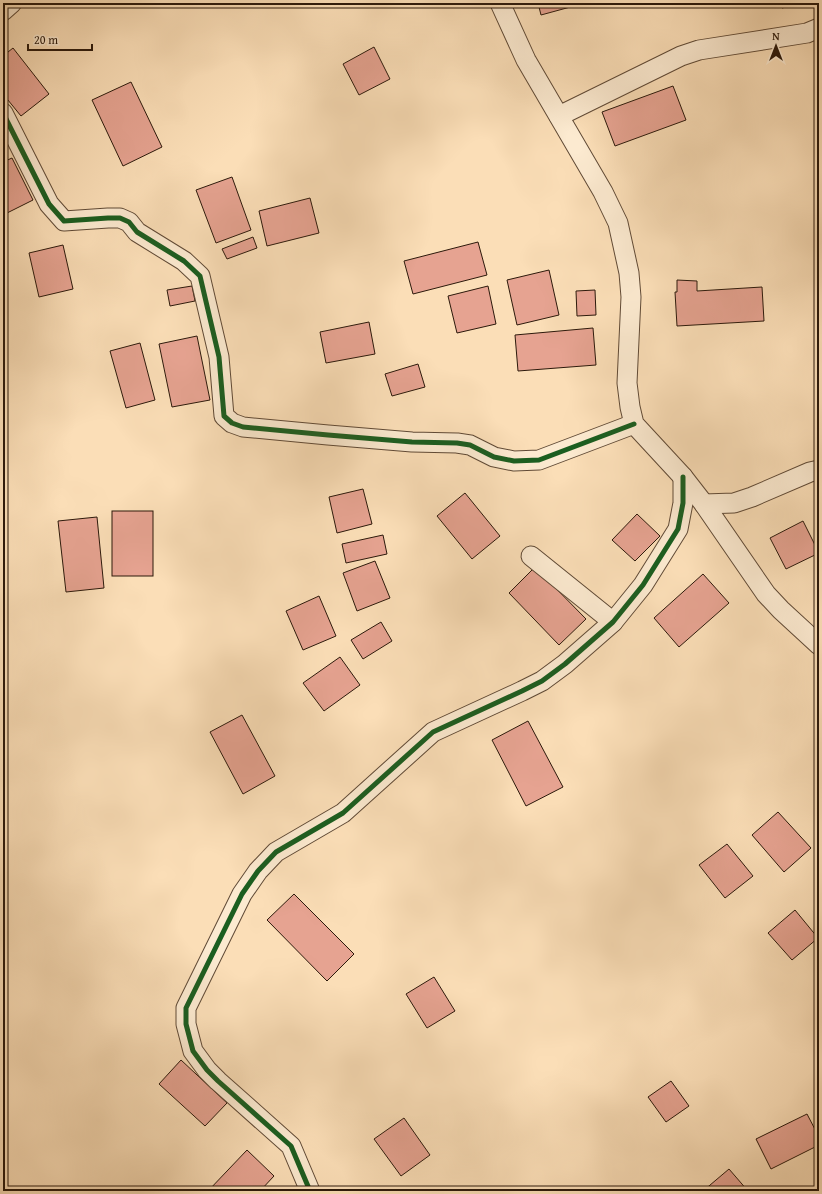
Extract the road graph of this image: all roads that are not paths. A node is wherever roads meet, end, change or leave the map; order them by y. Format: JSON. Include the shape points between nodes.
{"nodes":[{"id":1,"x":500,"y":3,"type":"edge"},
{"id":2,"x":815,"y":35,"type":"edge"},
{"id":3,"x":3,"y":113,"type":"edge"},
{"id":4,"x":559,"y":116,"type":"junction"},
{"id":5,"x":634,"y":424,"type":"junction"},
{"id":6,"x":819,"y":470,"type":"edge"},
{"id":7,"x":683,"y":477,"type":"junction"},
{"id":8,"x":704,"y":504,"type":"junction"},
{"id":9,"x":531,"y":556,"type":"dead end"},
{"id":10,"x":613,"y":622,"type":"junction"},
{"id":11,"x":819,"y":645,"type":"edge"},
{"id":12,"x":310,"y":1191,"type":"edge"}],
"edges":[{"from":1,"to":4,"type":"street","via":[[526,60]]},
{"from":2,"to":4,"type":"street","via":[[699,50],[681,56]]},
{"from":3,"to":5,"type":"street","via":[[49,204],[64,221],[120,218],[129,222],[137,232],[184,261],[200,276],[219,357],[224,416],[232,423],[243,427],[328,435],[457,443],[470,445],[494,457],[514,461],[539,460]]},
{"from":4,"to":5,"type":"street","via":[[603,192],[618,223],[624,246],[632,297],[627,383]]},
{"from":5,"to":7,"type":"street"},
{"from":6,"to":8,"type":"street","via":[[734,503]]},
{"from":7,"to":8,"type":"street"},
{"from":7,"to":10,"type":"street","via":[[683,503],[678,529],[643,585]]},
{"from":8,"to":11,"type":"street","via":[[766,594]]},
{"from":9,"to":10,"type":"street"},
{"from":10,"to":12,"type":"street","via":[[542,681],[433,732],[343,812],[276,852],[258,871],[242,894],[186,1008],[186,1024],[193,1051],[207,1070],[290,1146]]}]}
